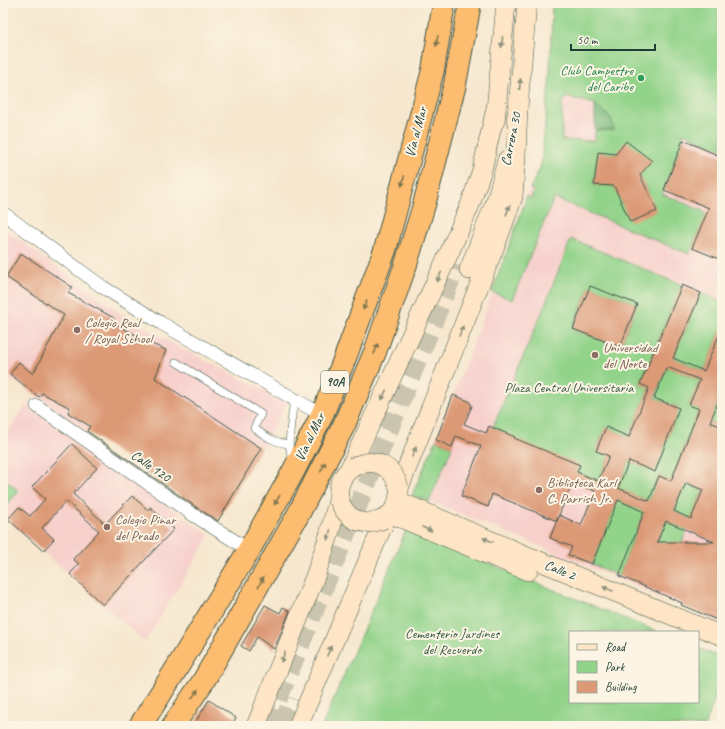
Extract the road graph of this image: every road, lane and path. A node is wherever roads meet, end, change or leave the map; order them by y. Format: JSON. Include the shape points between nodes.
{"nodes":[{"id":1,"x":444,"y":3,"type":"edge"},
{"id":2,"x":470,"y":3,"type":"edge"},
{"id":3,"x":506,"y":3,"type":"edge"},
{"id":4,"x":527,"y":3,"type":"edge"},
{"id":5,"x":496,"y":108,"type":"junction"},
{"id":6,"x":518,"y":108,"type":"junction"},
{"id":7,"x":3,"y":213,"type":"edge"},
{"id":8,"x":176,"y":362,"type":"dead end"},
{"id":9,"x":294,"y":399,"type":"junction"},
{"id":10,"x":37,"y":406,"type":"dead end"},
{"id":11,"x":322,"y":415,"type":"junction"},
{"id":12,"x":289,"y":444,"type":"junction"},
{"id":13,"x":352,"y":468,"type":"junction"},
{"id":14,"x":293,"y":472,"type":"junction"},
{"id":15,"x":339,"y":498,"type":"junction"},
{"id":16,"x":392,"y":508,"type":"junction"},
{"id":17,"x":248,"y":550,"type":"junction"},
{"id":18,"x":517,"y":559,"type":"junction"},
{"id":19,"x":678,"y":631,"type":"edge"},
{"id":20,"x":722,"y":636,"type":"edge"},
{"id":21,"x":699,"y":639,"type":"edge"},
{"id":22,"x":722,"y":649,"type":"edge"},
{"id":23,"x":140,"y":726,"type":"edge"},
{"id":24,"x":173,"y":726,"type":"edge"},
{"id":25,"x":256,"y":726,"type":"edge"},
{"id":26,"x":298,"y":726,"type":"edge"}],
"edges":[{"from":1,"to":11,"type":"highway","name":"Vía al Mar","number":"90A","one_way":true,"via":[[433,70],[385,250]]},
{"from":24,"to":2,"type":"highway","name":"Vía al Mar","number":"90A","one_way":true,"via":[[204,680],[299,513],[344,425],[375,352],[424,205],[455,84]]},
{"from":3,"to":5,"type":"main road","name":"Carrera 30","one_way":true},
{"from":6,"to":4,"type":"main road","name":"Carrera 30","one_way":true},
{"from":5,"to":6,"type":"main road","name":"Carrera 30","via":[[490,161],[463,267],[497,198]]},
{"from":5,"to":13,"type":"main road","one_way":true,"via":[[482,170],[467,212]]},
{"from":16,"to":6,"type":"main road","one_way":true,"via":[[513,197]]},
{"from":7,"to":9,"type":"street","via":[[102,286]]},
{"from":8,"to":12,"type":"lane","via":[[261,414],[254,428],[278,443]]},
{"from":9,"to":11,"type":"street"},
{"from":9,"to":12,"type":"lane"},
{"from":10,"to":17,"type":"street","name":"Calle 120"},
{"from":11,"to":14,"type":"highway","name":"Vía al Mar","number":"90A"},
{"from":12,"to":14,"type":"lane"},
{"from":13,"to":15,"type":"main road","via":[[341,480]]},
{"from":13,"to":16,"type":"main road","bridge":true,"via":[[368,462],[385,466],[392,472],[396,480]]},
{"from":14,"to":17,"type":"highway","name":"Vía al Mar","number":"90A","one_way":true},
{"from":15,"to":16,"type":"main road","bridge":true,"via":[[349,516],[366,523],[376,522]]},
{"from":15,"to":25,"type":"main road","one_way":true,"via":[[316,574]]},
{"from":16,"to":18,"type":"main road","name":"Calle 2"},
{"from":26,"to":16,"type":"main road","one_way":true},
{"from":17,"to":23,"type":"highway","name":"Vía al Mar","number":"90A"},
{"from":18,"to":19,"type":"main road","name":"Calle 2"},
{"from":20,"to":18,"type":"main road","name":"Calle 2","one_way":true},
{"from":21,"to":22,"type":"main road"}]}
